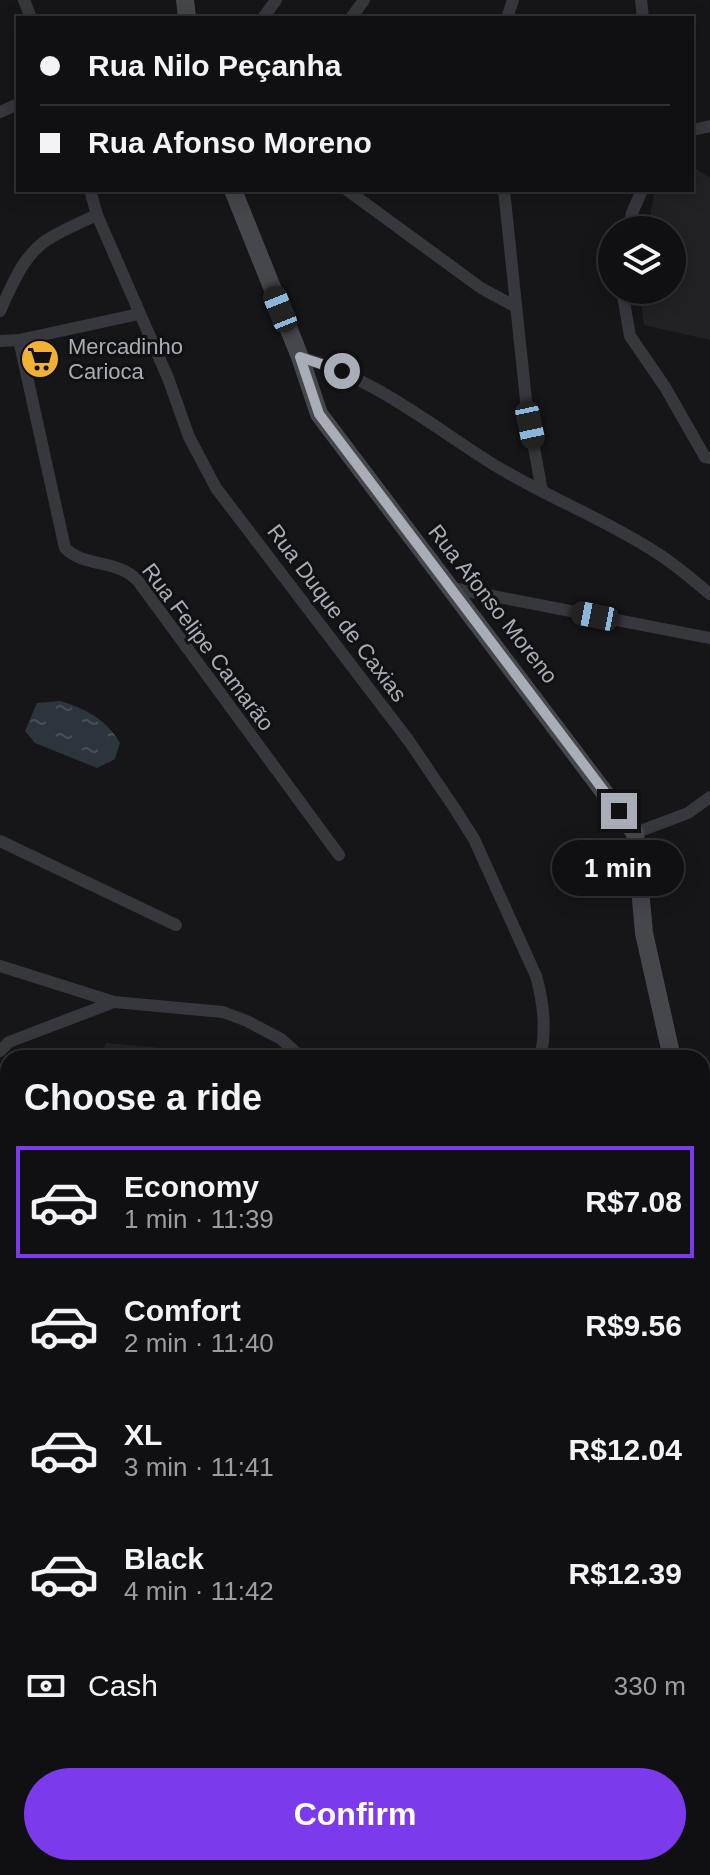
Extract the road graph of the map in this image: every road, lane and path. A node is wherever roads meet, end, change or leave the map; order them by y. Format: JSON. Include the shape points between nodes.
{"nodes":[{"id":1,"x":91,"y":192,"type":"edge"},
{"id":2,"x":234,"y":192,"type":"edge"},
{"id":3,"x":350,"y":192,"type":"edge"},
{"id":4,"x":504,"y":192,"type":"edge"},
{"id":5,"x":641,"y":192,"type":"edge"},
{"id":6,"x":97,"y":215,"type":"junction"},
{"id":7,"x":631,"y":216,"type":"edge"},
{"id":8,"x":624,"y":304,"type":"edge"},
{"id":9,"x":516,"y":307,"type":"junction"},
{"id":10,"x":0,"y":311,"type":"edge"},
{"id":11,"x":139,"y":314,"type":"junction"},
{"id":12,"x":19,"y":340,"type":"junction"},
{"id":13,"x":0,"y":341,"type":"edge"},
{"id":14,"x":300,"y":357,"type":"junction"},
{"id":15,"x":710,"y":458,"type":"edge"},
{"id":16,"x":542,"y":491,"type":"junction"},
{"id":17,"x":452,"y":588,"type":"junction"},
{"id":18,"x":710,"y":594,"type":"edge"},
{"id":19,"x":710,"y":638,"type":"edge"},
{"id":20,"x":710,"y":797,"type":"edge"},
{"id":21,"x":635,"y":833,"type":"junction"},
{"id":22,"x":0,"y":841,"type":"edge"},
{"id":23,"x":339,"y":855,"type":"dead end"},
{"id":24,"x":176,"y":925,"type":"dead end"},
{"id":25,"x":0,"y":966,"type":"edge"},
{"id":26,"x":114,"y":1002,"type":"junction"},
{"id":27,"x":1,"y":1050,"type":"edge"},
{"id":28,"x":293,"y":1050,"type":"edge"},
{"id":29,"x":541,"y":1050,"type":"edge"},
{"id":30,"x":670,"y":1050,"type":"edge"}],
"edges":[{"from":1,"to":6,"type":"street","name":"Rua Duque de Caxias"},
{"from":2,"to":14,"type":"main road","name":"Rua Afonso Moreno"},
{"from":3,"to":9,"type":"street","via":[[481,288]]},
{"from":4,"to":9,"type":"street"},
{"from":5,"to":7,"type":"street"},
{"from":6,"to":10,"type":"street","via":[[36,250]]},
{"from":6,"to":11,"type":"street","name":"Rua Duque de Caxias"},
{"from":8,"to":15,"type":"street","via":[[630,336]]},
{"from":9,"to":16,"type":"street"},
{"from":11,"to":12,"type":"street"},
{"from":11,"to":29,"type":"street","name":"Rua Duque de Caxias","via":[[189,437],[216,488],[409,741],[474,839],[536,976],[545,1025]]},
{"from":12,"to":13,"type":"street"},
{"from":12,"to":23,"type":"street","name":"Rua Felipe Camarão","via":[[65,548],[76,557],[121,567],[138,581]]},
{"from":14,"to":16,"type":"street","via":[[358,378]]},
{"from":14,"to":17,"type":"main road","name":"Rua Afonso Moreno","via":[[319,414]]},
{"from":16,"to":18,"type":"street","via":[[657,553]]},
{"from":17,"to":19,"type":"street"},
{"from":17,"to":21,"type":"main road","name":"Rua Afonso Moreno"},
{"from":20,"to":21,"type":"street","via":[[688,813]]},
{"from":21,"to":30,"type":"main road","via":[[644,933]]},
{"from":22,"to":24,"type":"street"},
{"from":25,"to":26,"type":"street"},
{"from":26,"to":27,"type":"street","via":[[9,1042]]},
{"from":26,"to":28,"type":"street","via":[[223,1012]]}]}
